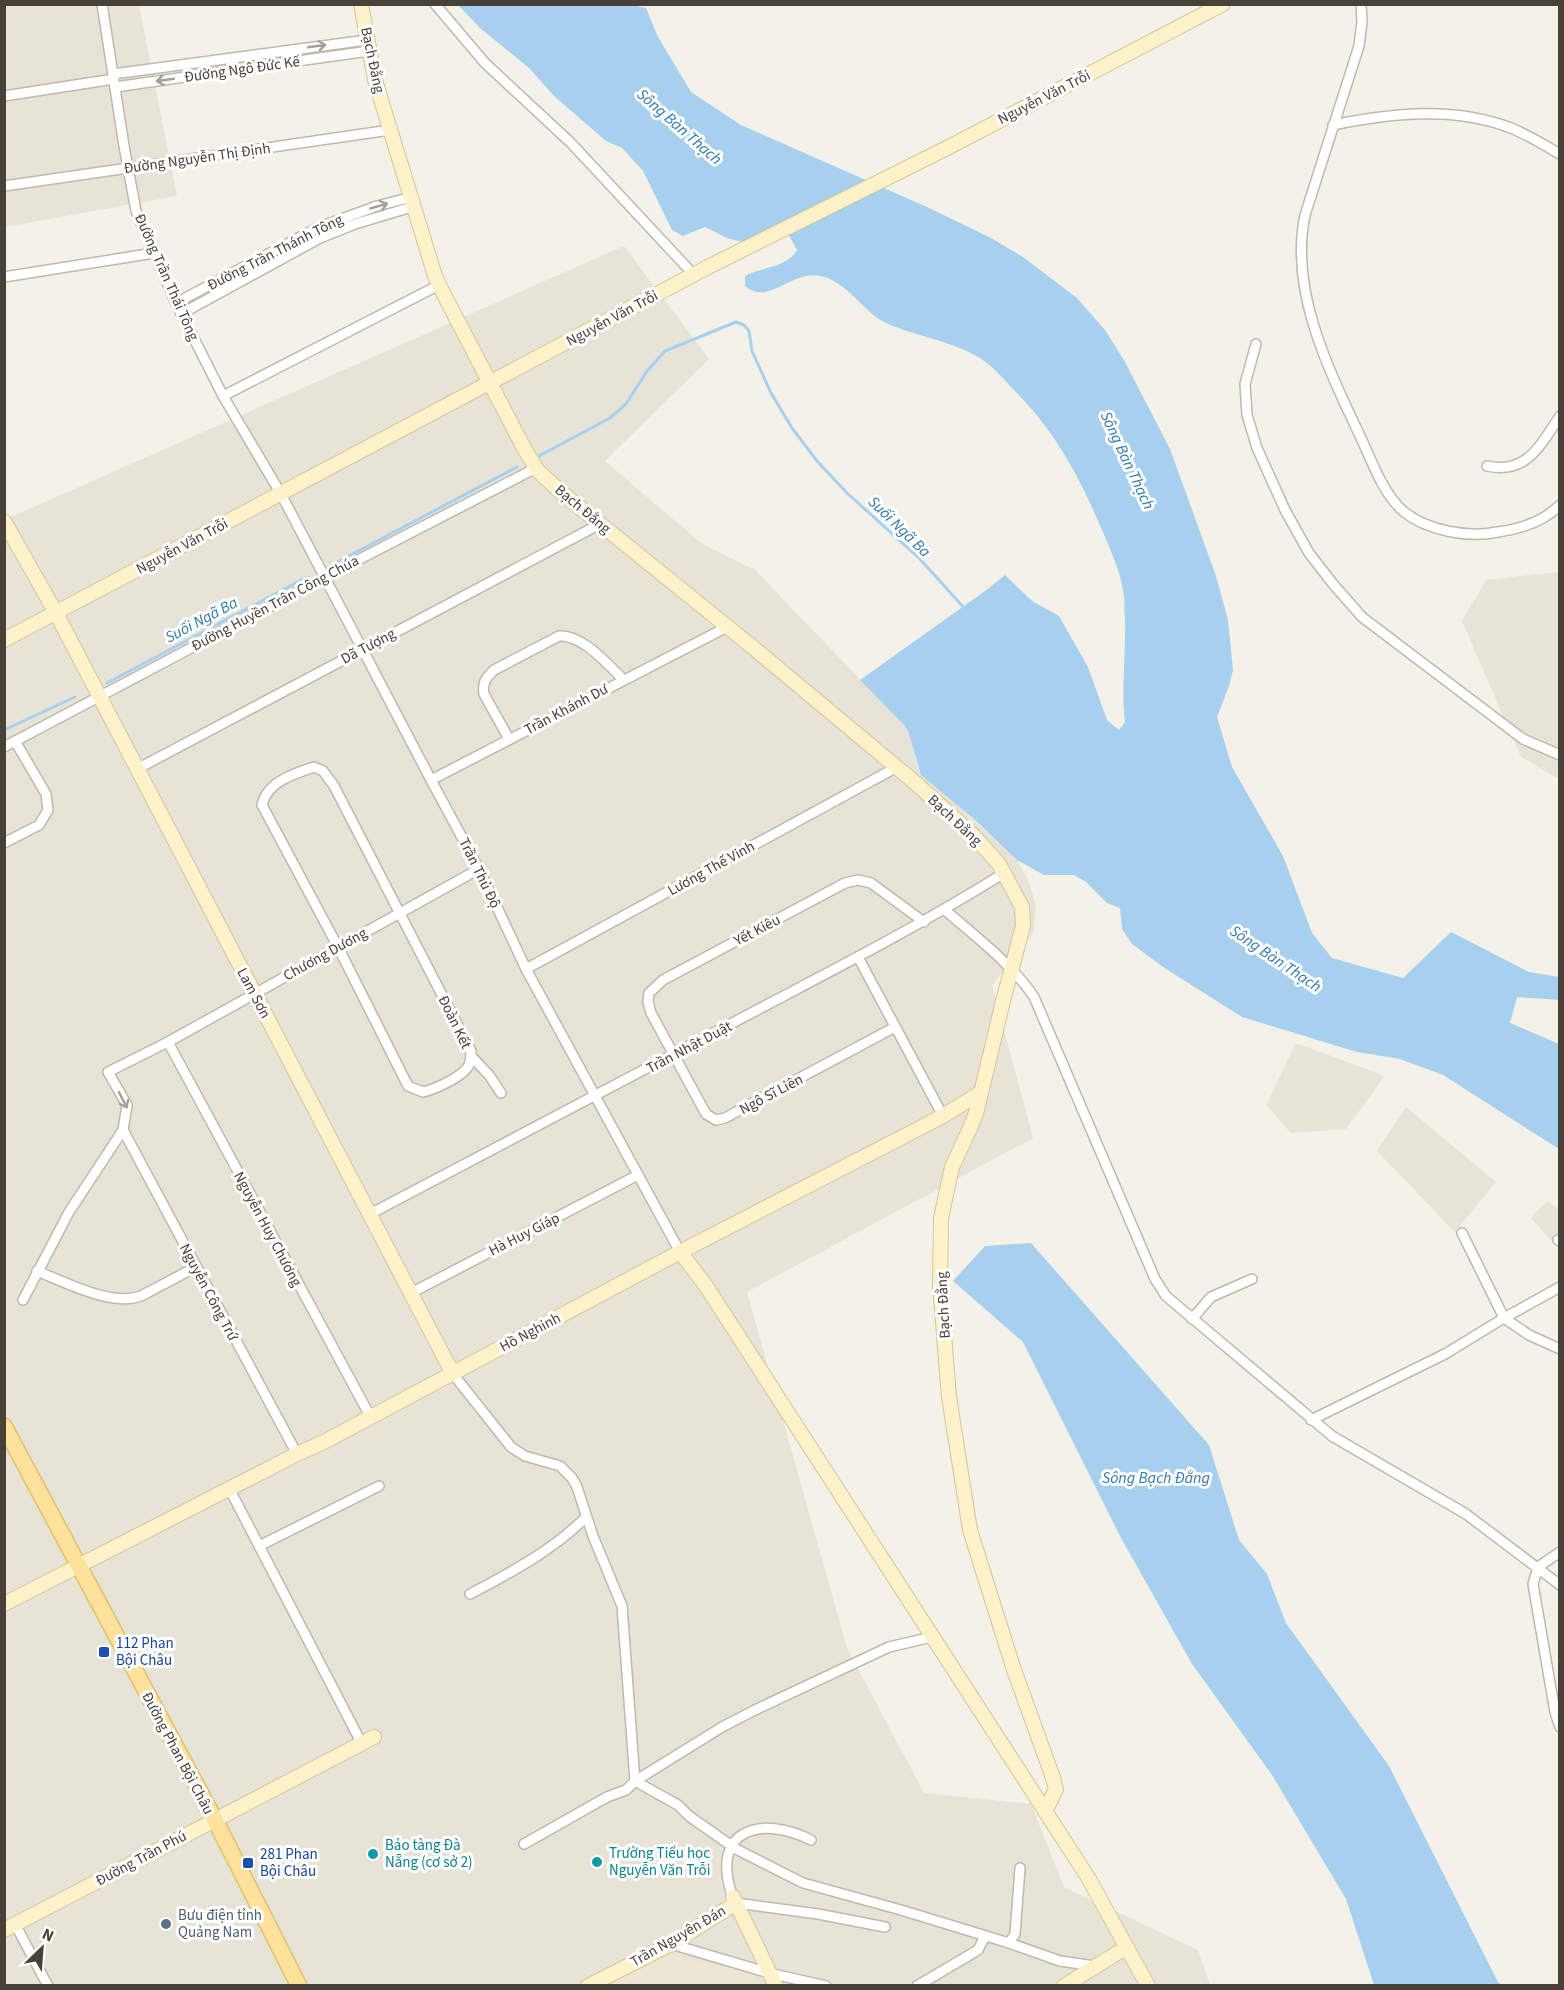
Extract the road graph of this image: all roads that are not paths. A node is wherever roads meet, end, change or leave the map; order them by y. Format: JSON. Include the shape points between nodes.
{"nodes":[{"id":1,"x":102,"y":4,"type":"edge"},
{"id":2,"x":361,"y":4,"type":"edge"},
{"id":3,"x":435,"y":4,"type":"edge"},
{"id":4,"x":1223,"y":4,"type":"edge"},
{"id":5,"x":1361,"y":4,"type":"edge"},
{"id":6,"x":368,"y":45,"type":"junction"},
{"id":7,"x":114,"y":80,"type":"junction"},
{"id":8,"x":4,"y":96,"type":"edge"},
{"id":9,"x":1333,"y":124,"type":"junction"},
{"id":10,"x":390,"y":130,"type":"junction"},
{"id":11,"x":1560,"y":154,"type":"edge"},
{"id":12,"x":129,"y":167,"type":"junction"},
{"id":13,"x":4,"y":186,"type":"edge"},
{"id":14,"x":413,"y":201,"type":"junction"},
{"id":15,"x":154,"y":253,"type":"junction"},
{"id":16,"x":694,"y":275,"type":"junction"},
{"id":17,"x":4,"y":277,"type":"edge"},
{"id":18,"x":439,"y":285,"type":"junction"},
{"id":19,"x":176,"y":303,"type":"junction"},
{"id":20,"x":181,"y":314,"type":"junction"},
{"id":21,"x":1256,"y":344,"type":"dead end"},
{"id":22,"x":490,"y":383,"type":"junction"},
{"id":23,"x":223,"y":396,"type":"junction"},
{"id":24,"x":1560,"y":416,"type":"edge"},
{"id":25,"x":1487,"y":465,"type":"dead end"},
{"id":26,"x":536,"y":468,"type":"junction"},
{"id":27,"x":280,"y":494,"type":"junction"},
{"id":28,"x":1560,"y":505,"type":"edge"},
{"id":29,"x":4,"y":521,"type":"edge"},
{"id":30,"x":600,"y":524,"type":"junction"},
{"id":31,"x":325,"y":577,"type":"junction"},
{"id":32,"x":56,"y":613,"type":"junction"},
{"id":33,"x":727,"y":627,"type":"junction"},
{"id":34,"x":4,"y":640,"type":"edge"},
{"id":35,"x":362,"y":649,"type":"junction"},
{"id":36,"x":623,"y":679,"type":"junction"},
{"id":37,"x":99,"y":696,"type":"junction"},
{"id":38,"x":509,"y":739,"type":"junction"},
{"id":39,"x":15,"y":741,"type":"junction"},
{"id":40,"x":4,"y":747,"type":"edge"},
{"id":41,"x":1560,"y":754,"type":"edge"},
{"id":42,"x":897,"y":767,"type":"junction"},
{"id":43,"x":137,"y":769,"type":"junction"},
{"id":44,"x":431,"y":780,"type":"junction"},
{"id":45,"x":4,"y":843,"type":"edge"},
{"id":46,"x":479,"y":870,"type":"junction"},
{"id":47,"x":1004,"y":873,"type":"junction"},
{"id":48,"x":945,"y":910,"type":"junction"},
{"id":49,"x":400,"y":913,"type":"junction"},
{"id":50,"x":924,"y":922,"type":"junction"},
{"id":51,"x":338,"y":947,"type":"junction"},
{"id":52,"x":858,"y":957,"type":"junction"},
{"id":53,"x":1011,"y":968,"type":"junction"},
{"id":54,"x":526,"y":969,"type":"junction"},
{"id":55,"x":255,"y":994,"type":"junction"},
{"id":56,"x":896,"y":1027,"type":"junction"},
{"id":57,"x":168,"y":1042,"type":"junction"},
{"id":58,"x":674,"y":1054,"type":"junction"},
{"id":59,"x":471,"y":1056,"type":"junction"},
{"id":60,"x":501,"y":1093,"type":"dead end"},
{"id":61,"x":980,"y":1093,"type":"junction"},
{"id":62,"x":595,"y":1098,"type":"junction"},
{"id":63,"x":943,"y":1116,"type":"junction"},
{"id":64,"x":123,"y":1130,"type":"junction"},
{"id":65,"x":638,"y":1175,"type":"junction"},
{"id":66,"x":370,"y":1214,"type":"junction"},
{"id":67,"x":1462,"y":1233,"type":"dead end"},
{"id":68,"x":680,"y":1252,"type":"junction"},
{"id":69,"x":196,"y":1267,"type":"junction"},
{"id":70,"x":37,"y":1271,"type":"junction"},
{"id":71,"x":1252,"y":1279,"type":"dead end"},
{"id":72,"x":1560,"y":1287,"type":"edge"},
{"id":73,"x":411,"y":1293,"type":"junction"},
{"id":74,"x":23,"y":1300,"type":"dead end"},
{"id":75,"x":1504,"y":1318,"type":"junction"},
{"id":76,"x":1192,"y":1319,"type":"junction"},
{"id":77,"x":1560,"y":1349,"type":"edge"},
{"id":78,"x":453,"y":1374,"type":"junction"},
{"id":79,"x":370,"y":1416,"type":"junction"},
{"id":80,"x":1311,"y":1420,"type":"junction"},
{"id":81,"x":4,"y":1426,"type":"edge"},
{"id":82,"x":297,"y":1454,"type":"junction"},
{"id":83,"x":379,"y":1486,"type":"dead end"},
{"id":84,"x":229,"y":1488,"type":"junction"},
{"id":85,"x":586,"y":1517,"type":"junction"},
{"id":86,"x":259,"y":1546,"type":"junction"},
{"id":87,"x":1560,"y":1552,"type":"edge"},
{"id":88,"x":78,"y":1566,"type":"junction"},
{"id":89,"x":1538,"y":1567,"type":"junction"},
{"id":90,"x":1560,"y":1585,"type":"edge"},
{"id":91,"x":470,"y":1594,"type":"dead end"},
{"id":92,"x":4,"y":1604,"type":"edge"},
{"id":93,"x":932,"y":1637,"type":"junction"},
{"id":94,"x":1560,"y":1727,"type":"edge"},
{"id":95,"x":368,"y":1740,"type":"joint"},
{"id":96,"x":635,"y":1781,"type":"junction"},
{"id":97,"x":1045,"y":1812,"type":"junction"},
{"id":98,"x":214,"y":1820,"type":"junction"},
{"id":99,"x":812,"y":1840,"type":"dead end"},
{"id":100,"x":524,"y":1844,"type":"dead end"},
{"id":101,"x":732,"y":1846,"type":"junction"},
{"id":102,"x":1020,"y":1868,"type":"dead end"},
{"id":103,"x":734,"y":1899,"type":"junction"},
{"id":104,"x":10,"y":1927,"type":"edge"},
{"id":105,"x":885,"y":1927,"type":"dead end"},
{"id":106,"x":985,"y":1936,"type":"junction"},
{"id":107,"x":1008,"y":1943,"type":"junction"},
{"id":108,"x":672,"y":1944,"type":"junction"},
{"id":109,"x":1127,"y":1947,"type":"junction"},
{"id":110,"x":1098,"y":1966,"type":"junction"},
{"id":111,"x":769,"y":1973,"type":"junction"},
{"id":112,"x":48,"y":1986,"type":"edge"},
{"id":113,"x":299,"y":1986,"type":"edge"},
{"id":114,"x":588,"y":1986,"type":"edge"},
{"id":115,"x":776,"y":1986,"type":"edge"},
{"id":116,"x":825,"y":1986,"type":"edge"},
{"id":117,"x":917,"y":1986,"type":"edge"},
{"id":118,"x":1064,"y":1986,"type":"edge"},
{"id":119,"x":1148,"y":1986,"type":"edge"}],
"edges":[{"from":1,"to":7,"type":"street","name":"Đường Trần Thái Tông"},
{"from":2,"to":6,"type":"street","name":"Bạch Đằng"},
{"from":3,"to":16,"type":"street","via":[[484,63],[571,143]]},
{"from":4,"to":16,"type":"street","name":"Nguyễn Văn Trỗi"},
{"from":5,"to":9,"type":"street","via":[[1359,46]]},
{"from":6,"to":7,"type":"street","name":"Đường Ngô Đức Kế"},
{"from":6,"to":10,"type":"street","name":"Bạch Đằng"},
{"from":7,"to":8,"type":"street","name":"Đường Ngô Đức Kế"},
{"from":7,"to":12,"type":"street","name":"Đường Trần Thái Tông"},
{"from":9,"to":11,"type":"street","via":[[1401,113],[1469,117],[1513,129]]},
{"from":9,"to":28,"type":"street","via":[[1302,230],[1304,274],[1326,361],[1376,472],[1405,512],[1446,530],[1476,535],[1518,528]]},
{"from":10,"to":12,"type":"street","name":"Đường Nguyễn Thị Định"},
{"from":10,"to":14,"type":"street","name":"Bạch Đằng"},
{"from":12,"to":13,"type":"street","name":"Đường Nguyễn Thị Định"},
{"from":12,"to":15,"type":"street","name":"Đường Trần Thái Tông","via":[[136,211]]},
{"from":14,"to":18,"type":"street","name":"Bạch Đằng"},
{"from":19,"to":14,"type":"street","name":"Đường Trần Thánh Tông","one_way":true,"via":[[317,228],[377,206]]},
{"from":14,"to":20,"type":"street","name":"Đường Trần Thánh Tông","via":[[320,238]]},
{"from":15,"to":17,"type":"street"},
{"from":15,"to":19,"type":"street","name":"Đường Trần Thái Tông"},
{"from":16,"to":22,"type":"street","name":"Nguyễn Văn Trỗi"},
{"from":18,"to":22,"type":"street","name":"Bạch Đằng"},
{"from":18,"to":23,"type":"street"},
{"from":19,"to":20,"type":"street","name":"Đường Trần Thái Tông"},
{"from":20,"to":23,"type":"street","name":"Đường Trần Thái Tông"},
{"from":21,"to":41,"type":"street","via":[[1245,384],[1247,415],[1257,448],[1309,554],[1362,617],[1523,739]]},
{"from":22,"to":26,"type":"street","name":"Bạch Đằng"},
{"from":22,"to":27,"type":"street","name":"Nguyễn Văn Trỗi"},
{"from":23,"to":27,"type":"street","name":"Đường Trần Thái Tông"},
{"from":24,"to":25,"type":"street","via":[[1537,450],[1518,465]]},
{"from":26,"to":30,"type":"street","name":"Bạch Đằng"},
{"from":26,"to":31,"type":"street","name":"Đường Huyền Trân Công Chúa"},
{"from":27,"to":31,"type":"street","name":"Trần Thủ Độ"},
{"from":27,"to":32,"type":"street","name":"Nguyễn Văn Trỗi"},
{"from":29,"to":32,"type":"street","name":"Lam Sơn"},
{"from":30,"to":33,"type":"street","name":"Bạch Đằng"},
{"from":30,"to":35,"type":"street","name":"Dã Tượng"},
{"from":31,"to":35,"type":"street","name":"Trần Thủ Độ"},
{"from":31,"to":37,"type":"street","name":"Đường Huyền Trân Công Chúa"},
{"from":32,"to":34,"type":"street","name":"Nguyễn Văn Trỗi"},
{"from":32,"to":37,"type":"street","name":"Lam Sơn"},
{"from":33,"to":36,"type":"street","name":"Trần Khánh Dư"},
{"from":33,"to":42,"type":"street","name":"Bạch Đằng"},
{"from":35,"to":43,"type":"street","name":"Dã Tượng"},
{"from":35,"to":44,"type":"street","name":"Trần Thủ Độ"},
{"from":36,"to":38,"type":"street","name":"Trần Khánh Dư"},
{"from":36,"to":38,"type":"street","name":"Trần Khánh Dư","via":[[568,635],[494,670],[483,685],[484,694]]},
{"from":37,"to":39,"type":"street","name":"Đường Huyền Trân Công Chúa"},
{"from":37,"to":43,"type":"street","name":"Lam Sơn"},
{"from":38,"to":44,"type":"street","name":"Trần Khánh Dư"},
{"from":39,"to":40,"type":"street","name":"Đường Huyền Trân Công Chúa"},
{"from":39,"to":45,"type":"street","via":[[46,794],[48,810],[39,825]]},
{"from":42,"to":47,"type":"street","name":"Bạch Đằng","via":[[974,835]]},
{"from":42,"to":54,"type":"street","name":"Lương Thế Vinh"},
{"from":43,"to":55,"type":"street","name":"Lam Sơn"},
{"from":44,"to":46,"type":"street","name":"Trần Thủ Độ"},
{"from":46,"to":49,"type":"street","name":"Chương Dương"},
{"from":46,"to":54,"type":"street","name":"Trần Thủ Độ"},
{"from":47,"to":48,"type":"street","name":"Trần Nhật Duật"},
{"from":47,"to":53,"type":"street","name":"Bạch Đằng","via":[[1024,917]]},
{"from":48,"to":50,"type":"street","name":"Trần Nhật Duật"},
{"from":48,"to":53,"type":"street"},
{"from":49,"to":51,"type":"street","name":"Chương Dương"},
{"from":49,"to":51,"type":"street","name":"Đoàn Kết","via":[[323,771],[314,767],[272,786],[264,795],[262,806]]},
{"from":49,"to":59,"type":"street","name":"Đoàn Kết"},
{"from":50,"to":52,"type":"street","name":"Trần Nhật Duật"},
{"from":50,"to":58,"type":"street","name":"Yết Kiêu","via":[[871,883],[845,883],[656,985],[648,1002]]},
{"from":51,"to":55,"type":"street","name":"Chương Dương"},
{"from":51,"to":59,"type":"street","name":"Đoàn Kết","via":[[408,1086],[423,1092],[434,1089],[460,1074]]},
{"from":52,"to":56,"type":"street"},
{"from":52,"to":58,"type":"street","name":"Trần Nhật Duật"},
{"from":53,"to":61,"type":"street","name":"Bạch Đằng"},
{"from":53,"to":76,"type":"street","via":[[1034,997],[1155,1280],[1166,1296]]},
{"from":54,"to":62,"type":"street","name":"Trần Thủ Độ"},
{"from":55,"to":57,"type":"street","name":"Chương Dương"},
{"from":55,"to":66,"type":"street","name":"Lam Sơn"},
{"from":56,"to":58,"type":"street","name":"Ngô Sĩ Liên","via":[[716,1120],[706,1114]]},
{"from":56,"to":63,"type":"street"},
{"from":57,"to":64,"type":"street","name":"Chương Dương","one_way":true,"via":[[108,1072],[128,1105]]},
{"from":57,"to":79,"type":"street","name":"Nguyễn Huy Chương"},
{"from":58,"to":62,"type":"street","name":"Trần Nhật Duật"},
{"from":59,"to":60,"type":"street"},
{"from":61,"to":63,"type":"street","name":"Hồ Nghinh"},
{"from":61,"to":97,"type":"street","name":"Bạch Đằng","via":[[971,1126],[952,1167],[940,1218],[940,1285],[949,1397],[970,1530],[1014,1670],[1053,1775],[1056,1789]]},
{"from":62,"to":65,"type":"street","name":"Trần Thủ Độ"},
{"from":62,"to":66,"type":"street","name":"Trần Nhật Duật"},
{"from":63,"to":68,"type":"street","name":"Hồ Nghinh"},
{"from":64,"to":69,"type":"street","name":"Nguyễn Công Trứ"},
{"from":64,"to":70,"type":"street","via":[[69,1212]]},
{"from":65,"to":68,"type":"street","name":"Trần Thủ Độ"},
{"from":65,"to":73,"type":"street","name":"Hà Huy Giáp"},
{"from":66,"to":73,"type":"street","name":"Lam Sơn"},
{"from":67,"to":75,"type":"street"},
{"from":68,"to":78,"type":"street","name":"Hồ Nghinh"},
{"from":68,"to":93,"type":"street","via":[[706,1286]]},
{"from":69,"to":70,"type":"street","via":[[141,1296],[119,1299]]},
{"from":69,"to":82,"type":"street","name":"Nguyễn Công Trứ"},
{"from":70,"to":74,"type":"street"},
{"from":71,"to":76,"type":"street","via":[[1211,1297]]},
{"from":72,"to":75,"type":"street"},
{"from":73,"to":78,"type":"street","name":"Lam Sơn"},
{"from":75,"to":77,"type":"street"},
{"from":75,"to":80,"type":"street","via":[[1412,1372]]},
{"from":76,"to":80,"type":"street"},
{"from":78,"to":79,"type":"street","name":"Hồ Nghinh"},
{"from":78,"to":85,"type":"street","via":[[511,1447],[566,1471],[577,1487]]},
{"from":79,"to":82,"type":"street","name":"Hồ Nghinh"},
{"from":80,"to":89,"type":"street","via":[[1466,1514]]},
{"from":81,"to":88,"type":"main road","name":"Đường Phan Bội Châu"},
{"from":82,"to":84,"type":"street","name":"Hồ Nghinh"},
{"from":83,"to":86,"type":"street"},
{"from":84,"to":86,"type":"street"},
{"from":84,"to":88,"type":"street","name":"Hồ Nghinh"},
{"from":85,"to":91,"type":"street","via":[[565,1538]]},
{"from":85,"to":96,"type":"street","via":[[622,1606]]},
{"from":86,"to":95,"type":"street"},
{"from":87,"to":89,"type":"street"},
{"from":88,"to":92,"type":"street","name":"Hồ Nghinh"},
{"from":88,"to":98,"type":"main road","name":"Đường Phan Bội Châu"},
{"from":89,"to":90,"type":"street"},
{"from":89,"to":94,"type":"street","via":[[1533,1590]]},
{"from":93,"to":96,"type":"street","via":[[889,1647],[755,1710]]},
{"from":93,"to":97,"type":"street"},
{"from":95,"to":98,"type":"street","name":"Đường Trần Phú"},
{"from":96,"to":100,"type":"street","via":[[626,1790]]},
{"from":96,"to":101,"type":"street","via":[[678,1805]]},
{"from":97,"to":109,"type":"street"},
{"from":98,"to":104,"type":"street","name":"Đường Trần Phú"},
{"from":98,"to":113,"type":"main road","name":"Đường Phan Bội Châu"},
{"from":99,"to":101,"type":"street","via":[[770,1827],[744,1832]]},
{"from":101,"to":103,"type":"street","via":[[728,1883]]},
{"from":101,"to":106,"type":"street","via":[[803,1883]]},
{"from":102,"to":107,"type":"street","via":[[1016,1934]]},
{"from":103,"to":105,"type":"street"},
{"from":103,"to":108,"type":"street","name":"Trần Nguyên Đán"},
{"from":103,"to":111,"type":"street"},
{"from":104,"to":112,"type":"street"},
{"from":106,"to":107,"type":"street"},
{"from":106,"to":117,"type":"street","via":[[978,1950]]},
{"from":107,"to":110,"type":"street","via":[[1060,1961]]},
{"from":108,"to":111,"type":"street"},
{"from":108,"to":114,"type":"street","name":"Trần Nguyên Đán"},
{"from":109,"to":110,"type":"street"},
{"from":109,"to":119,"type":"street"},
{"from":110,"to":118,"type":"street"},
{"from":111,"to":115,"type":"street"},
{"from":111,"to":116,"type":"street"}]}
